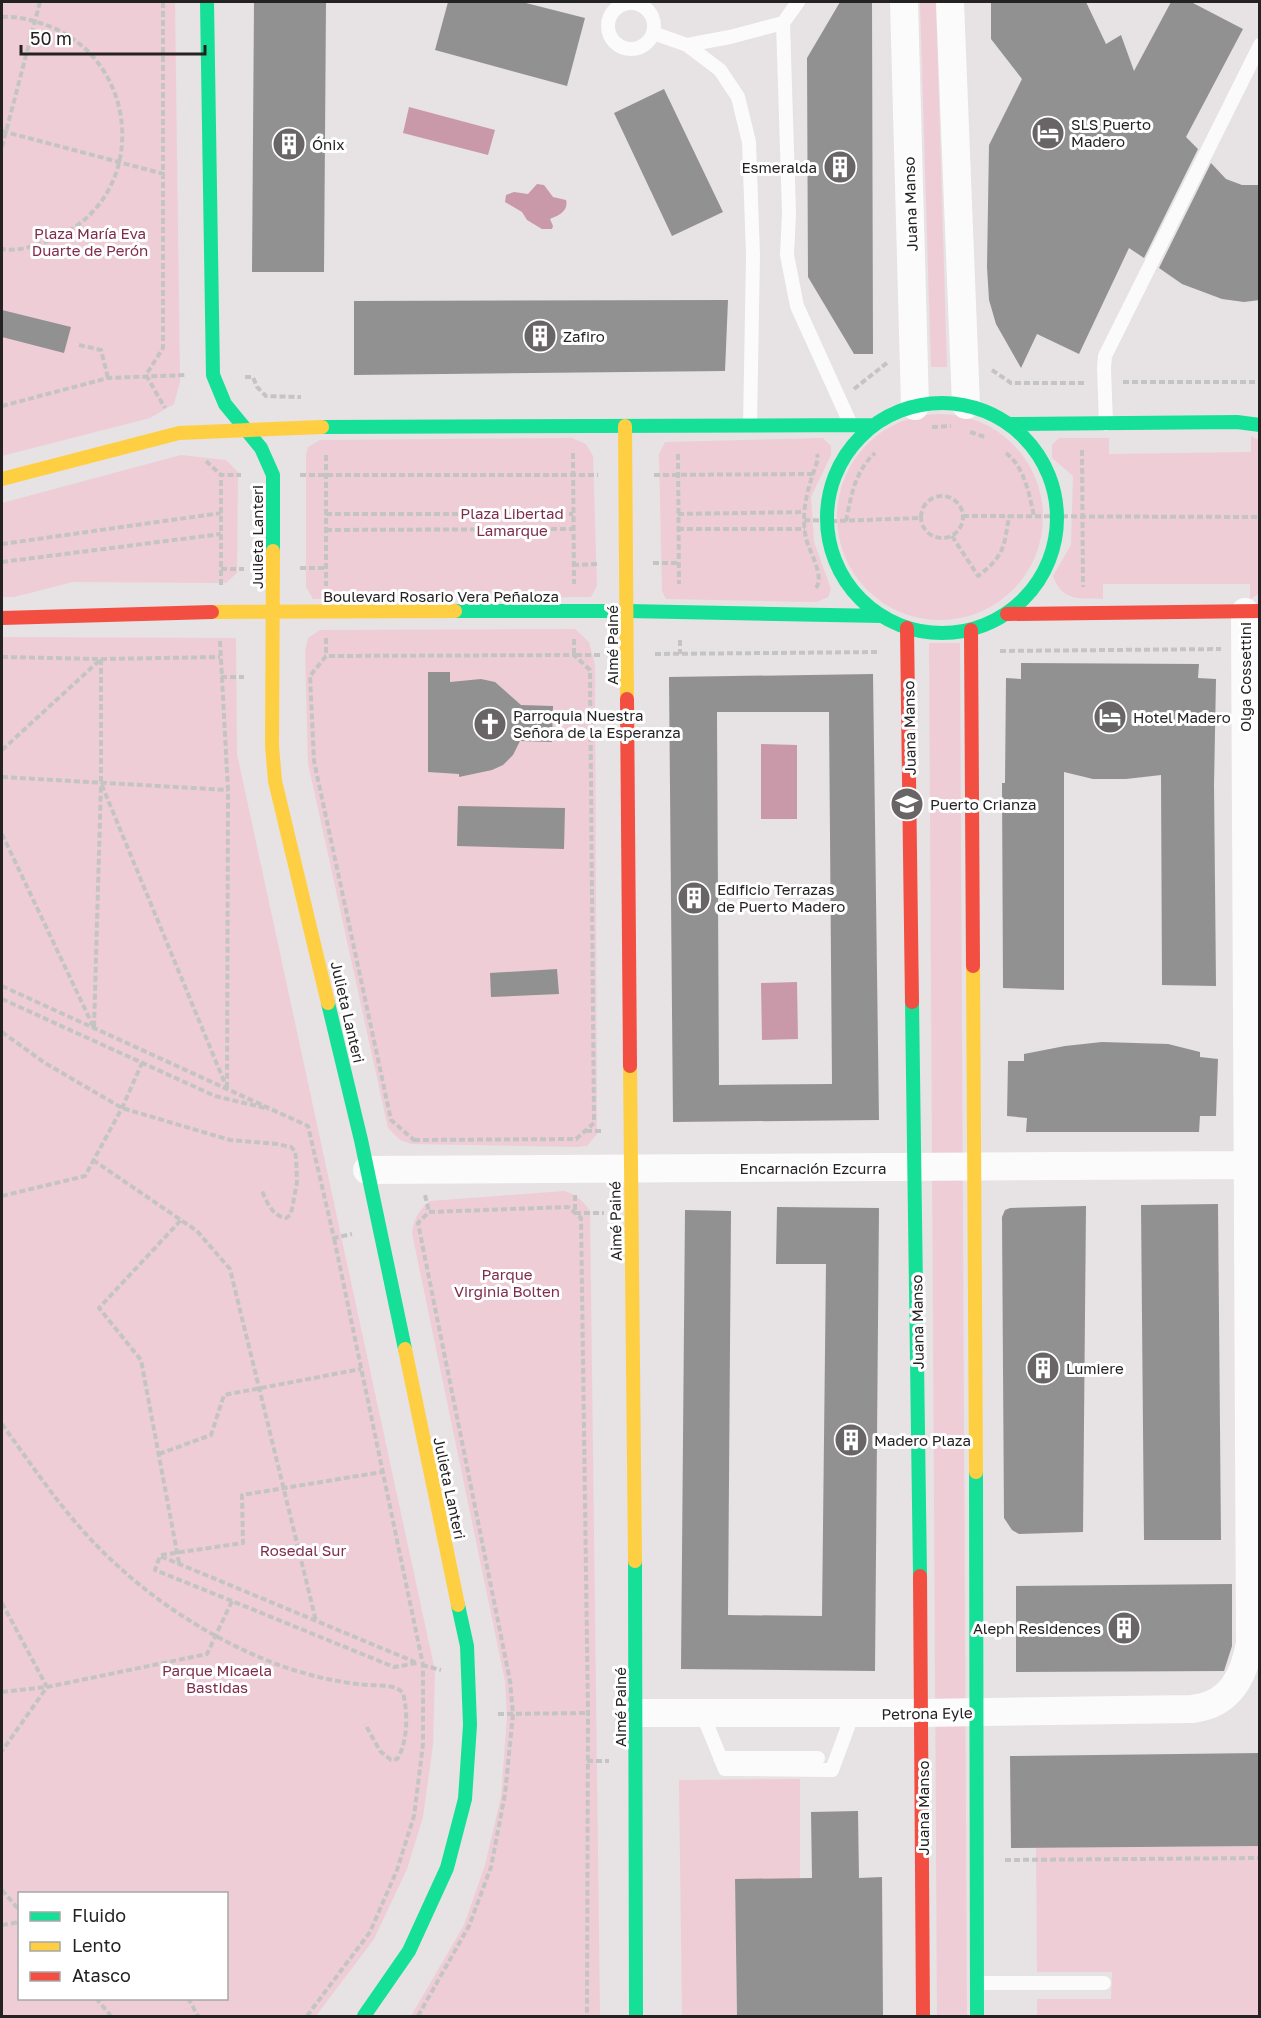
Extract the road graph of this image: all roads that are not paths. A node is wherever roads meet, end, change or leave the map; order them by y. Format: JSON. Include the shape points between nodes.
{"nodes":[{"id":1,"x":207,"y":2,"type":"edge"},
{"id":2,"x":798,"y":2,"type":"edge"},
{"id":3,"x":904,"y":2,"type":"edge"},
{"id":4,"x":950,"y":2,"type":"edge"},
{"id":5,"x":783,"y":23,"type":"junction"},
{"id":6,"x":653,"y":33,"type":"dead end"},
{"id":7,"x":687,"y":45,"type":"junction"},
{"id":8,"x":1260,"y":45,"type":"edge"},
{"id":9,"x":918,"y":417,"type":"junction"},
{"id":10,"x":961,"y":420,"type":"junction"},
{"id":11,"x":1010,"y":424,"type":"junction"},
{"id":12,"x":1106,"y":424,"type":"junction"},
{"id":13,"x":750,"y":425,"type":"junction"},
{"id":14,"x":851,"y":425,"type":"junction"},
{"id":15,"x":873,"y":425,"type":"junction"},
{"id":16,"x":1260,"y":425,"type":"edge"},
{"id":17,"x":625,"y":426,"type":"junction"},
{"id":18,"x":248,"y":431,"type":"junction"},
{"id":19,"x":2,"y":480,"type":"edge"},
{"id":20,"x":628,"y":611,"type":"junction"},
{"id":21,"x":1252,"y":611,"type":"edge"},
{"id":22,"x":273,"y":613,"type":"junction"},
{"id":23,"x":1007,"y":614,"type":"junction"},
{"id":24,"x":882,"y":616,"type":"junction"},
{"id":25,"x":2,"y":618,"type":"edge"},
{"id":26,"x":907,"y":628,"type":"junction"},
{"id":27,"x":971,"y":630,"type":"junction"},
{"id":28,"x":1254,"y":1165,"type":"edge"},
{"id":29,"x":975,"y":1167,"type":"junction"},
{"id":30,"x":631,"y":1168,"type":"junction"},
{"id":31,"x":915,"y":1168,"type":"junction"},
{"id":32,"x":367,"y":1170,"type":"junction"},
{"id":33,"x":1217,"y":1703,"type":"joint"},
{"id":34,"x":975,"y":1712,"type":"junction"},
{"id":35,"x":636,"y":1713,"type":"junction"},
{"id":36,"x":702,"y":1713,"type":"junction"},
{"id":37,"x":853,"y":1713,"type":"junction"},
{"id":38,"x":922,"y":1713,"type":"junction"},
{"id":39,"x":720,"y":1758,"type":"junction"},
{"id":40,"x":818,"y":1758,"type":"dead end"},
{"id":41,"x":976,"y":1983,"type":"junction"},
{"id":42,"x":1104,"y":1983,"type":"dead end"},
{"id":43,"x":364,"y":2016,"type":"edge"},
{"id":44,"x":636,"y":2016,"type":"edge"},
{"id":45,"x":923,"y":2016,"type":"edge"},
{"id":46,"x":977,"y":2016,"type":"edge"}],
"edges":[{"from":1,"to":18,"type":"street","name":"Julieta Lanteri","via":[[213,375],[225,404]]},
{"from":2,"to":5,"type":"lane"},
{"from":3,"to":9,"type":"street","name":"Juana Manso"},
{"from":4,"to":10,"type":"street"},
{"from":5,"to":7,"type":"lane"},
{"from":5,"to":14,"type":"lane","via":[[787,255],[797,306]]},
{"from":6,"to":7,"type":"lane"},
{"from":7,"to":13,"type":"lane","via":[[720,70],[738,97],[749,142],[753,255]]},
{"from":8,"to":12,"type":"lane","via":[[1105,356]]},
{"from":9,"to":10,"type":"street","via":[[949,403]]},
{"from":9,"to":15,"type":"street","via":[[900,410]]},
{"from":10,"to":11,"type":"street","via":[[981,410]]},
{"from":11,"to":12,"type":"street"},
{"from":11,"to":23,"type":"street","via":[[1044,463],[1056,496],[1058,516],[1057,536],[1042,577]]},
{"from":12,"to":16,"type":"street"},
{"from":13,"to":14,"type":"street"},
{"from":13,"to":17,"type":"street"},
{"from":14,"to":15,"type":"street"},
{"from":15,"to":24,"type":"street","via":[[843,458],[828,497],[826,520],[832,556],[840,573],[851,590]]},
{"from":17,"to":18,"type":"street"},
{"from":17,"to":20,"type":"street","name":"Aimé Painé"},
{"from":18,"to":19,"type":"street","via":[[178,433]]},
{"from":18,"to":22,"type":"street","name":"Julieta Lanteri","via":[[273,475]]},
{"from":20,"to":22,"type":"street","name":"Boulevard Rosario Vera Peñaloza"},
{"from":20,"to":24,"type":"street","name":"Boulevard Rosario Vera Peñaloza"},
{"from":20,"to":30,"type":"street","name":"Aimé Painé"},
{"from":21,"to":23,"type":"street"},
{"from":21,"to":28,"type":"street","name":"Olga Cossettini"},
{"from":22,"to":25,"type":"street","name":"Boulevard Rosario Vera Peñaloza"},
{"from":22,"to":32,"type":"street","name":"Julieta Lanteri","via":[[275,781]]},
{"from":23,"to":27,"type":"street"},
{"from":24,"to":26,"type":"street"},
{"from":26,"to":27,"type":"street","via":[[939,633]]},
{"from":26,"to":31,"type":"street","name":"Juana Manso"},
{"from":27,"to":29,"type":"street"},
{"from":28,"to":29,"type":"street","name":"Encarnación Ezcurra"},
{"from":28,"to":33,"type":"street","name":"Olga Cossettini","via":[[1250,1643],[1237,1683]]},
{"from":29,"to":31,"type":"street","name":"Encarnación Ezcurra"},
{"from":29,"to":34,"type":"street"},
{"from":30,"to":31,"type":"street","name":"Encarnación Ezcurra"},
{"from":30,"to":32,"type":"street","name":"Encarnación Ezcurra"},
{"from":30,"to":35,"type":"street","name":"Aimé Painé"},
{"from":31,"to":38,"type":"street","name":"Juana Manso"},
{"from":32,"to":43,"type":"street","name":"Julieta Lanteri","via":[[467,1646],[469,1715],[465,1799],[447,1868],[409,1951]]},
{"from":33,"to":34,"type":"street","name":"Petrona Eyle","via":[[1192,1709]]},
{"from":34,"to":38,"type":"street","name":"Petrona Eyle"},
{"from":34,"to":41,"type":"street"},
{"from":35,"to":36,"type":"street","name":"Petrona Eyle"},
{"from":35,"to":44,"type":"street","name":"Aimé Painé"},
{"from":36,"to":37,"type":"street","name":"Petrona Eyle"},
{"from":36,"to":39,"type":"lane"},
{"from":37,"to":38,"type":"street","name":"Petrona Eyle"},
{"from":37,"to":39,"type":"lane","via":[[832,1770],[725,1769]]},
{"from":38,"to":45,"type":"street","name":"Juana Manso"},
{"from":39,"to":40,"type":"lane"},
{"from":41,"to":42,"type":"lane"},
{"from":41,"to":46,"type":"street"}]}
